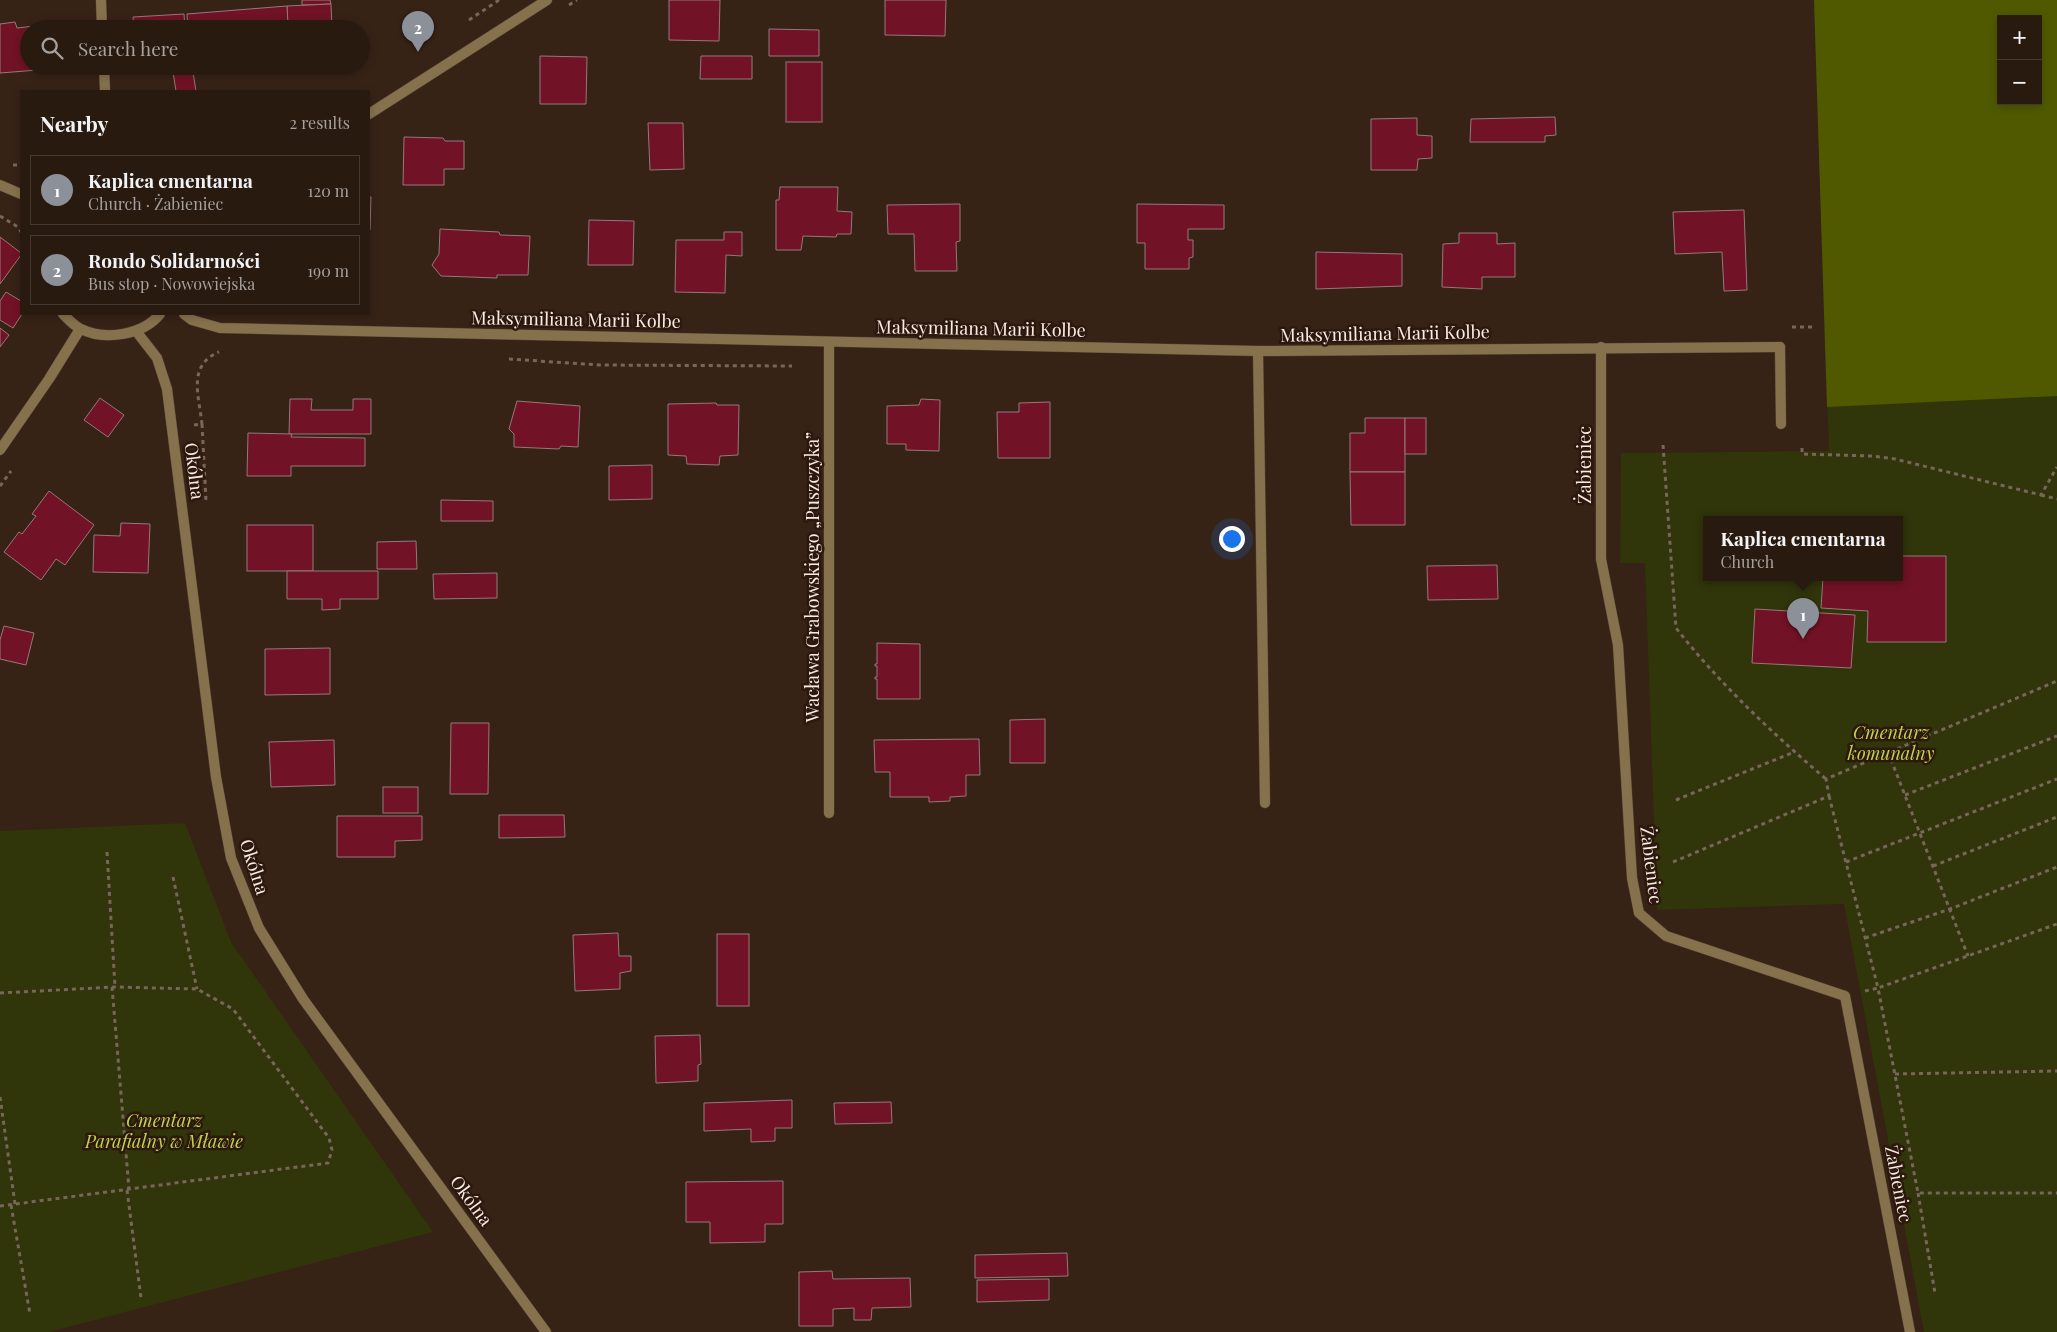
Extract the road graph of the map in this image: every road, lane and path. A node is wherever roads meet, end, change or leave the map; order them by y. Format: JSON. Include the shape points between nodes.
{"nodes":[{"id":1,"x":101,"y":0,"type":"edge"},
{"id":2,"x":547,"y":0,"type":"edge"},
{"id":3,"x":102,"y":20,"type":"edge"},
{"id":4,"x":104,"y":75,"type":"edge"},
{"id":5,"x":105,"y":90,"type":"edge"},
{"id":6,"x":370,"y":113,"type":"edge"},
{"id":7,"x":0,"y":185,"type":"edge"},
{"id":8,"x":20,"y":194,"type":"edge"},
{"id":9,"x":0,"y":216,"type":"edge"},
{"id":10,"x":20,"y":230,"type":"edge"},
{"id":11,"x":64,"y":315,"type":"edge"},
{"id":12,"x":159,"y":315,"type":"edge"},
{"id":13,"x":185,"y":315,"type":"edge"},
{"id":14,"x":80,"y":329,"type":"junction"},
{"id":15,"x":136,"y":332,"type":"junction"},
{"id":16,"x":829,"y":342,"type":"junction"},
{"id":17,"x":1601,"y":348,"type":"junction"},
{"id":18,"x":1258,"y":351,"type":"junction"},
{"id":19,"x":202,"y":424,"type":"dead end"},
{"id":20,"x":1781,"y":424,"type":"dead end"},
{"id":21,"x":1663,"y":445,"type":"dead end"},
{"id":22,"x":1802,"y":448,"type":"dead end"},
{"id":23,"x":0,"y":450,"type":"edge"},
{"id":24,"x":2057,"y":468,"type":"edge"},
{"id":25,"x":2041,"y":495,"type":"junction"},
{"id":26,"x":2057,"y":499,"type":"edge"},
{"id":27,"x":206,"y":504,"type":"dead end"},
{"id":28,"x":2057,"y":681,"type":"edge"},
{"id":29,"x":2057,"y":736,"type":"edge"},
{"id":30,"x":1794,"y":752,"type":"junction"},
{"id":31,"x":1888,"y":752,"type":"junction"},
{"id":32,"x":1826,"y":779,"type":"junction"},
{"id":33,"x":2057,"y":779,"type":"edge"},
{"id":34,"x":1905,"y":794,"type":"junction"},
{"id":35,"x":1829,"y":796,"type":"junction"},
{"id":36,"x":1676,"y":800,"type":"dead end"},
{"id":37,"x":1265,"y":803,"type":"dead end"},
{"id":38,"x":828,"y":813,"type":"dead end"},
{"id":39,"x":2057,"y":817,"type":"edge"},
{"id":40,"x":1919,"y":832,"type":"junction"},
{"id":41,"x":107,"y":852,"type":"dead end"},
{"id":42,"x":1673,"y":862,"type":"dead end"},
{"id":43,"x":1846,"y":862,"type":"junction"},
{"id":44,"x":1933,"y":866,"type":"junction"},
{"id":45,"x":2057,"y":867,"type":"edge"},
{"id":46,"x":173,"y":877,"type":"dead end"},
{"id":47,"x":1950,"y":909,"type":"junction"},
{"id":48,"x":2057,"y":924,"type":"edge"},
{"id":49,"x":1865,"y":938,"type":"junction"},
{"id":50,"x":1968,"y":956,"type":"junction"},
{"id":51,"x":113,"y":987,"type":"junction"},
{"id":52,"x":1878,"y":988,"type":"junction"},
{"id":53,"x":197,"y":989,"type":"junction"},
{"id":54,"x":0,"y":993,"type":"edge"},
{"id":55,"x":1845,"y":996,"type":"junction"},
{"id":56,"x":2057,"y":1071,"type":"edge"},
{"id":57,"x":1895,"y":1074,"type":"junction"},
{"id":58,"x":0,"y":1097,"type":"edge"},
{"id":59,"x":128,"y":1189,"type":"junction"},
{"id":60,"x":1918,"y":1193,"type":"junction"},
{"id":61,"x":2057,"y":1193,"type":"edge"},
{"id":62,"x":13,"y":1204,"type":"junction"},
{"id":63,"x":0,"y":1206,"type":"edge"},
{"id":64,"x":1934,"y":1293,"type":"dead end"},
{"id":65,"x":141,"y":1298,"type":"dead end"},
{"id":66,"x":30,"y":1314,"type":"dead end"},
{"id":67,"x":546,"y":1332,"type":"edge"},
{"id":68,"x":1910,"y":1332,"type":"edge"}],
"edges":[{"from":1,"to":3,"type":"street"},
{"from":2,"to":6,"type":"street"},
{"from":4,"to":5,"type":"street"},
{"from":7,"to":8,"type":"street"},
{"from":9,"to":10,"type":"path"},
{"from":11,"to":14,"type":"street"},
{"from":12,"to":15,"type":"street"},
{"from":13,"to":16,"type":"street","name":"Maksymiliana Marii Kolbe","via":[[220,328]]},
{"from":14,"to":15,"type":"street","via":[[102,335]]},
{"from":14,"to":23,"type":"street"},
{"from":15,"to":67,"type":"street","name":"Okólna","via":[[157,358],[167,389],[216,777],[231,858],[259,928],[303,1000]]},
{"from":16,"to":18,"type":"street","name":"Maksymiliana Marii Kolbe"},
{"from":16,"to":38,"type":"street","name":"Wacława Grabowskiego „Puszczyka”"},
{"from":17,"to":18,"type":"street","name":"Maksymiliana Marii Kolbe"},
{"from":17,"to":20,"type":"street","name":"Maksymiliana Marii Kolbe","via":[[1780,347]]},
{"from":17,"to":55,"type":"street","name":"Żabieniec","via":[[1601,559],[1618,645],[1632,878],[1639,913],[1666,936]]},
{"from":18,"to":37,"type":"street"},
{"from":19,"to":27,"type":"path"},
{"from":21,"to":30,"type":"path","via":[[1676,628],[1692,649]]},
{"from":22,"to":25,"type":"path","via":[[1802,454],[1895,459]]},
{"from":24,"to":25,"type":"path"},
{"from":25,"to":26,"type":"path"},
{"from":28,"to":31,"type":"path"},
{"from":29,"to":34,"type":"path"},
{"from":30,"to":32,"type":"path"},
{"from":30,"to":36,"type":"path"},
{"from":31,"to":32,"type":"path"},
{"from":31,"to":34,"type":"path"},
{"from":32,"to":35,"type":"path"},
{"from":33,"to":40,"type":"path"},
{"from":34,"to":40,"type":"path"},
{"from":35,"to":42,"type":"path"},
{"from":35,"to":43,"type":"path"},
{"from":39,"to":44,"type":"path"},
{"from":40,"to":43,"type":"path"},
{"from":40,"to":44,"type":"path"},
{"from":41,"to":51,"type":"path"},
{"from":43,"to":49,"type":"path"},
{"from":44,"to":47,"type":"path"},
{"from":45,"to":47,"type":"path"},
{"from":46,"to":53,"type":"path"},
{"from":47,"to":49,"type":"path"},
{"from":47,"to":50,"type":"path"},
{"from":48,"to":50,"type":"path"},
{"from":49,"to":52,"type":"path"},
{"from":50,"to":52,"type":"path"},
{"from":51,"to":53,"type":"path"},
{"from":51,"to":54,"type":"path"},
{"from":51,"to":59,"type":"path"},
{"from":52,"to":55,"type":"path"},
{"from":52,"to":57,"type":"path"},
{"from":53,"to":59,"type":"path","via":[[233,1009],[328,1138],[332,1150],[328,1164]]},
{"from":55,"to":68,"type":"street","name":"Żabieniec"},
{"from":56,"to":57,"type":"path"},
{"from":57,"to":60,"type":"path"},
{"from":58,"to":62,"type":"path"},
{"from":59,"to":62,"type":"path"},
{"from":59,"to":65,"type":"path"},
{"from":60,"to":61,"type":"path"},
{"from":60,"to":64,"type":"path"},
{"from":62,"to":63,"type":"path"},
{"from":62,"to":66,"type":"path"}]}
